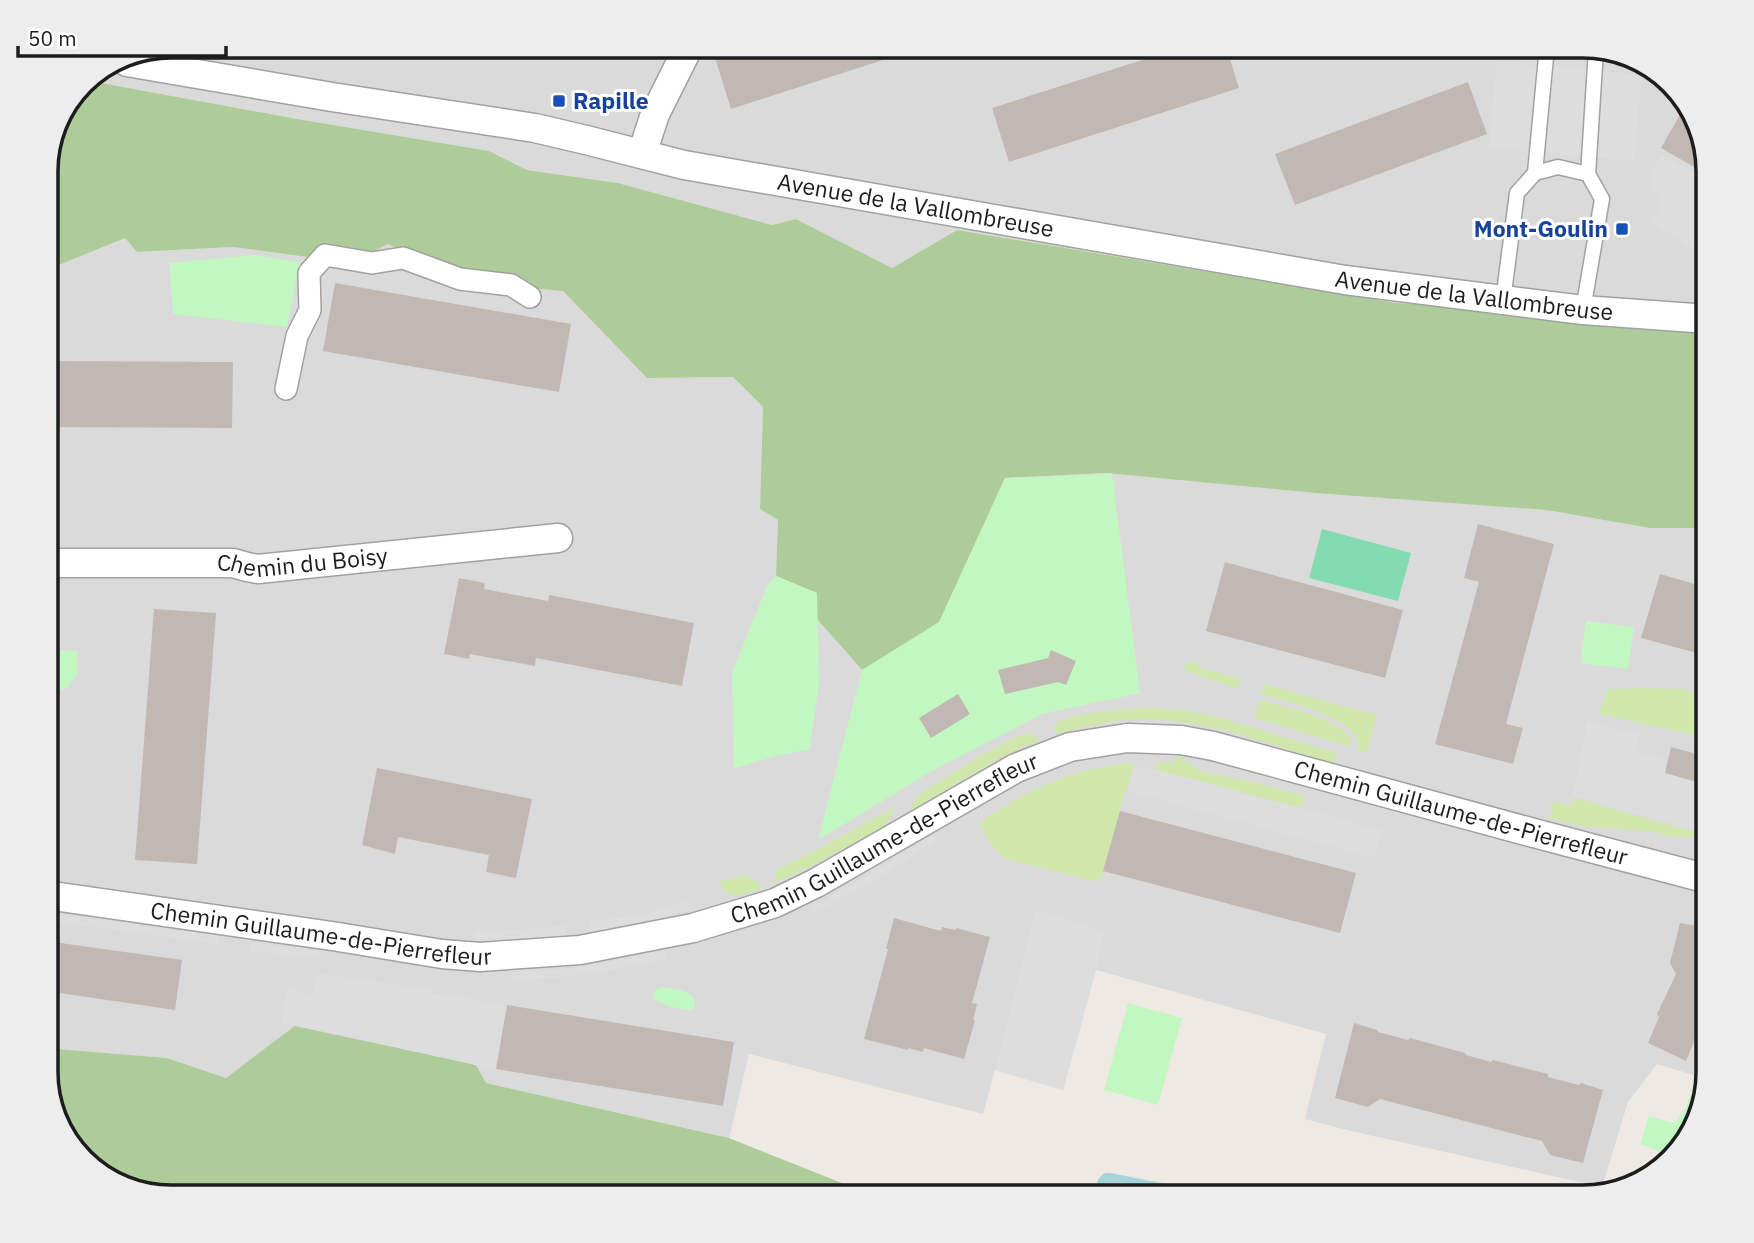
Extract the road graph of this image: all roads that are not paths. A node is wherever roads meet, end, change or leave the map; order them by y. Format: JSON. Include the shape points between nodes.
{"nodes":[{"id":1,"x":683,"y":58,"type":"edge"},
{"id":2,"x":1545,"y":58,"type":"edge"},
{"id":3,"x":1595,"y":59,"type":"edge"},
{"id":4,"x":136,"y":64,"type":"edge"},
{"id":5,"x":642,"y":154,"type":"junction"},
{"id":6,"x":1535,"y":173,"type":"junction"},
{"id":7,"x":1588,"y":174,"type":"junction"},
{"id":8,"x":530,"y":297,"type":"dead end"},
{"id":9,"x":1503,"y":300,"type":"junction"},
{"id":10,"x":1583,"y":310,"type":"junction"},
{"id":11,"x":1696,"y":318,"type":"edge"},
{"id":12,"x":286,"y":389,"type":"dead end"},
{"id":13,"x":558,"y":538,"type":"dead end"},
{"id":14,"x":58,"y":563,"type":"edge"},
{"id":15,"x":1696,"y":875,"type":"edge"},
{"id":16,"x":58,"y":897,"type":"edge"}],
"edges":[{"from":1,"to":5,"type":"street","via":[[655,114]]},
{"from":2,"to":6,"type":"lane"},
{"from":3,"to":7,"type":"lane"},
{"from":4,"to":5,"type":"street","name":"Avenue de la Vallombreuse","via":[[535,128]]},
{"from":5,"to":9,"type":"street","name":"Avenue de la Vallombreuse","via":[[1332,278]]},
{"from":6,"to":7,"type":"lane","via":[[1559,167]]},
{"from":6,"to":9,"type":"lane","via":[[1517,193]]},
{"from":7,"to":10,"type":"lane","via":[[1602,199]]},
{"from":8,"to":12,"type":"street","via":[[511,285],[460,279],[403,258],[372,263],[325,255],[309,273],[310,310],[297,336]]},
{"from":9,"to":10,"type":"street","name":"Avenue de la Vallombreuse"},
{"from":10,"to":11,"type":"street","name":"Avenue de la Vallombreuse"},
{"from":13,"to":14,"type":"street","name":"Chemin du Boisy","via":[[258,569],[233,563]]},
{"from":15,"to":16,"type":"street","name":"Chemin Guillaume-de-Pierrefleur","via":[[1213,746],[1127,738],[1070,747],[1016,768],[775,903],[693,928],[580,950],[480,957],[442,954]]}]}
